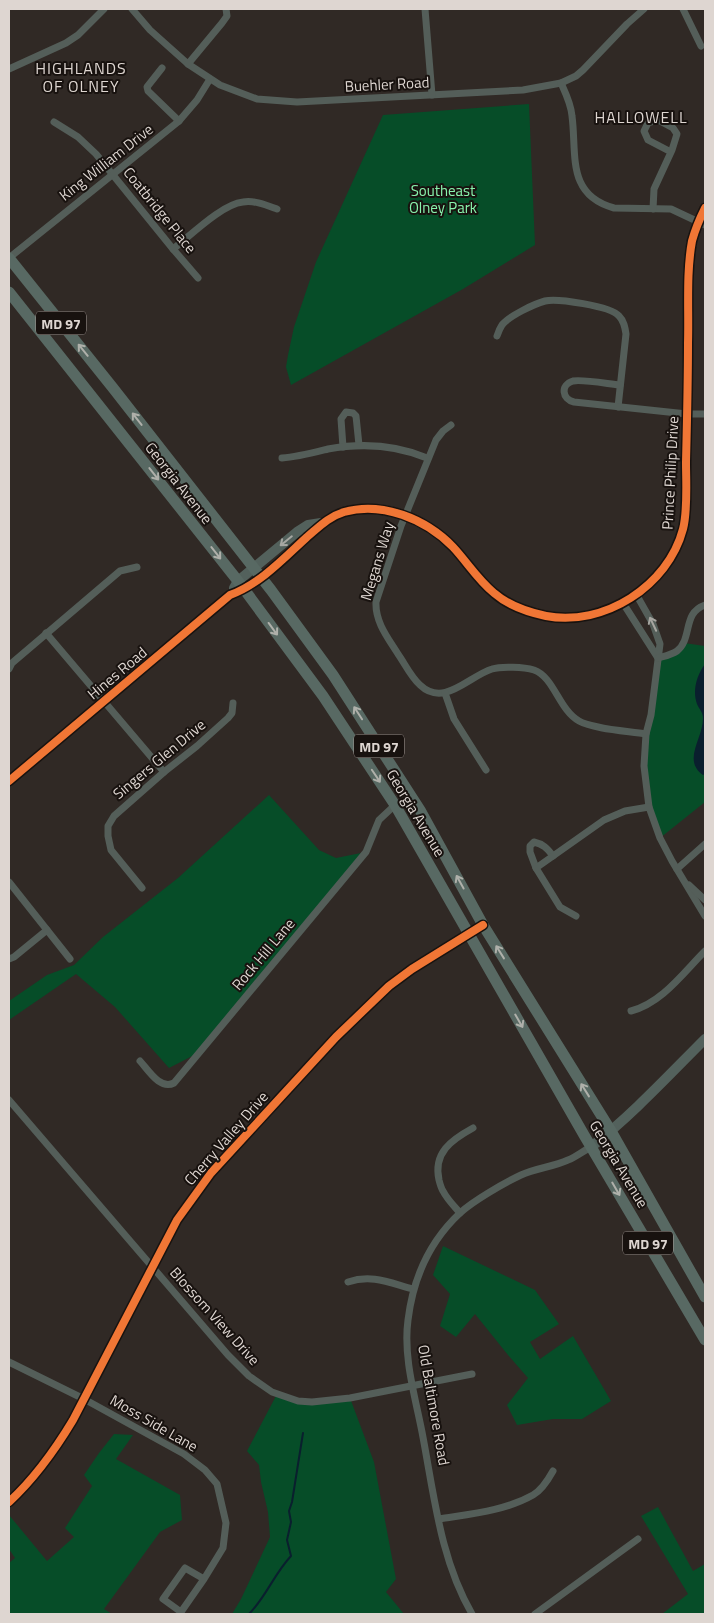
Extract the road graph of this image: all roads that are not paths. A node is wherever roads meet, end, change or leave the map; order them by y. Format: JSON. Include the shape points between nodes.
{"nodes":[{"id":1,"x":104,"y":9,"type":"edge"},
{"id":2,"x":132,"y":9,"type":"edge"},
{"id":3,"x":226,"y":9,"type":"edge"},
{"id":4,"x":425,"y":9,"type":"edge"},
{"id":5,"x":644,"y":9,"type":"edge"},
{"id":6,"x":683,"y":9,"type":"edge"},
{"id":7,"x":701,"y":46,"type":"dead end"},
{"id":8,"x":188,"y":64,"type":"junction"},
{"id":9,"x":162,"y":68,"type":"dead end"},
{"id":10,"x":9,"y":69,"type":"edge"},
{"id":11,"x":210,"y":79,"type":"junction"},
{"id":12,"x":561,"y":83,"type":"junction"},
{"id":13,"x":432,"y":95,"type":"junction"},
{"id":14,"x":179,"y":121,"type":"junction"},
{"id":15,"x":54,"y":122,"type":"dead end"},
{"id":16,"x":671,"y":152,"type":"junction"},
{"id":17,"x":113,"y":175,"type":"junction"},
{"id":18,"x":653,"y":208,"type":"junction"},
{"id":19,"x":705,"y":208,"type":"edge"},
{"id":20,"x":277,"y":209,"type":"dead end"},
{"id":21,"x":702,"y":223,"type":"edge"},
{"id":22,"x":173,"y":249,"type":"junction"},
{"id":23,"x":9,"y":258,"type":"edge"},
{"id":24,"x":198,"y":278,"type":"dead end"},
{"id":25,"x":9,"y":292,"type":"edge"},
{"id":26,"x":497,"y":336,"type":"dead end"},
{"id":27,"x":620,"y":385,"type":"junction"},
{"id":28,"x":618,"y":407,"type":"junction"},
{"id":29,"x":705,"y":412,"type":"edge"},
{"id":30,"x":687,"y":414,"type":"junction"},
{"id":31,"x":705,"y":422,"type":"edge"},
{"id":32,"x":451,"y":425,"type":"dead end"},
{"id":33,"x":360,"y":445,"type":"junction"},
{"id":34,"x":343,"y":447,"type":"junction"},
{"id":35,"x":282,"y":458,"type":"dead end"},
{"id":36,"x":427,"y":458,"type":"junction"},
{"id":37,"x":406,"y":516,"type":"junction"},
{"id":38,"x":322,"y":523,"type":"junction"},
{"id":39,"x":136,"y":567,"type":"dead end"},
{"id":40,"x":253,"y":567,"type":"junction"},
{"id":41,"x":261,"y":577,"type":"junction"},
{"id":42,"x":241,"y":585,"type":"junction"},
{"id":43,"x":636,"y":594,"type":"junction"},
{"id":44,"x":623,"y":603,"type":"junction"},
{"id":45,"x":705,"y":605,"type":"edge"},
{"id":46,"x":46,"y":632,"type":"junction"},
{"id":47,"x":658,"y":658,"type":"junction"},
{"id":48,"x":9,"y":668,"type":"edge"},
{"id":49,"x":445,"y":693,"type":"junction"},
{"id":50,"x":105,"y":701,"type":"junction"},
{"id":51,"x":233,"y":703,"type":"dead end"},
{"id":52,"x":646,"y":734,"type":"junction"},
{"id":53,"x":486,"y":770,"type":"dead end"},
{"id":54,"x":164,"y":772,"type":"junction"},
{"id":55,"x":9,"y":781,"type":"edge"},
{"id":56,"x":395,"y":804,"type":"junction"},
{"id":57,"x":649,"y":807,"type":"junction"},
{"id":58,"x":705,"y":844,"type":"edge"},
{"id":59,"x":553,"y":856,"type":"junction"},
{"id":60,"x":536,"y":868,"type":"junction"},
{"id":61,"x":677,"y":869,"type":"junction"},
{"id":62,"x":685,"y":881,"type":"junction"},
{"id":63,"x":9,"y":882,"type":"edge"},
{"id":64,"x":142,"y":888,"type":"dead end"},
{"id":65,"x":705,"y":900,"type":"edge"},
{"id":66,"x":576,"y":916,"type":"dead end"},
{"id":67,"x":705,"y":916,"type":"edge"},
{"id":68,"x":483,"y":925,"type":"junction"},
{"id":69,"x":47,"y":930,"type":"junction"},
{"id":70,"x":469,"y":933,"type":"junction"},
{"id":71,"x":705,"y":951,"type":"edge"},
{"id":72,"x":9,"y":959,"type":"edge"},
{"id":73,"x":70,"y":959,"type":"dead end"},
{"id":74,"x":631,"y":1011,"type":"dead end"},
{"id":75,"x":705,"y":1039,"type":"edge"},
{"id":76,"x":140,"y":1062,"type":"dead end"},
{"id":77,"x":9,"y":1100,"type":"edge"},
{"id":78,"x":473,"y":1128,"type":"dead end"},
{"id":79,"x":611,"y":1131,"type":"junction"},
{"id":80,"x":591,"y":1147,"type":"junction"},
{"id":81,"x":460,"y":1213,"type":"junction"},
{"id":82,"x":152,"y":1266,"type":"junction"},
{"id":83,"x":348,"y":1282,"type":"dead end"},
{"id":84,"x":413,"y":1289,"type":"junction"},
{"id":85,"x":705,"y":1297,"type":"edge"},
{"id":86,"x":705,"y":1340,"type":"edge"},
{"id":87,"x":9,"y":1362,"type":"edge"},
{"id":88,"x":472,"y":1374,"type":"dead end"},
{"id":89,"x":413,"y":1386,"type":"junction"},
{"id":90,"x":84,"y":1399,"type":"junction"},
{"id":91,"x":553,"y":1471,"type":"dead end"},
{"id":92,"x":9,"y":1502,"type":"edge"},
{"id":93,"x":439,"y":1519,"type":"junction"},
{"id":94,"x":638,"y":1539,"type":"dead end"},
{"id":95,"x":204,"y":1579,"type":"junction"},
{"id":96,"x":472,"y":1614,"type":"edge"},
{"id":97,"x":534,"y":1614,"type":"edge"}],
"edges":[{"from":1,"to":10,"type":"street","via":[[66,44]]},
{"from":2,"to":8,"type":"street","name":"Buehler Road"},
{"from":3,"to":8,"type":"street","via":[[227,16]]},
{"from":4,"to":13,"type":"street"},
{"from":5,"to":12,"type":"street","name":"Buehler Road","via":[[583,70]]},
{"from":6,"to":7,"type":"street"},
{"from":8,"to":11,"type":"street","name":"Buehler Road"},
{"from":9,"to":14,"type":"street","via":[[149,83],[148,92]]},
{"from":11,"to":13,"type":"street","name":"Buehler Road","via":[[244,95],[284,102]]},
{"from":11,"to":14,"type":"street","name":"King William Drive"},
{"from":12,"to":13,"type":"street","name":"Buehler Road","via":[[523,90]]},
{"from":12,"to":18,"type":"street","via":[[570,103],[576,167],[584,189],[606,206]]},
{"from":14,"to":17,"type":"street","name":"King William Drive"},
{"from":15,"to":17,"type":"street","name":"Coatbridge Place","via":[[88,145]]},
{"from":16,"to":16,"type":"street","via":[[677,138],[676,131],[658,120],[648,123],[644,131],[648,140]]},
{"from":16,"to":18,"type":"street","via":[[654,189]]},
{"from":17,"to":22,"type":"street","name":"Coatbridge Place"},
{"from":17,"to":23,"type":"street","name":"King William Drive"},
{"from":18,"to":21,"type":"street","via":[[672,209]]},
{"from":19,"to":21,"type":"street","name":"Prince Philip Drive"},
{"from":20,"to":22,"type":"street","via":[[253,202],[233,204]]},
{"from":21,"to":30,"type":"street","name":"Prince Philip Drive","via":[[693,240],[689,266]]},
{"from":22,"to":24,"type":"street","name":"Coatbridge Place"},
{"from":40,"to":23,"type":"main road","name":"Georgia Avenue","number":"MD 97","one_way":true},
{"from":25,"to":42,"type":"main road","name":"Georgia Avenue","number":"MD 97","one_way":true},
{"from":26,"to":27,"type":"street","via":[[502,324],[526,308],[547,300],[610,309],[619,315],[626,334]]},
{"from":27,"to":28,"type":"street"},
{"from":27,"to":28,"type":"street","via":[[577,380],[567,384],[564,390],[565,396],[574,402]]},
{"from":28,"to":30,"type":"street"},
{"from":29,"to":30,"type":"street"},
{"from":29,"to":31,"type":"street"},
{"from":30,"to":43,"type":"street","name":"Prince Philip Drive","via":[[684,525],[675,550],[649,584]]},
{"from":32,"to":36,"type":"street","name":"Megans Way","via":[[436,440]]},
{"from":33,"to":34,"type":"street"},
{"from":33,"to":34,"type":"street","via":[[356,416],[346,412],[341,419]]},
{"from":33,"to":36,"type":"street","via":[[399,448]]},
{"from":34,"to":35,"type":"street"},
{"from":36,"to":37,"type":"street","name":"Megans Way"},
{"from":37,"to":38,"type":"street","name":"Prince Philip Drive","via":[[364,509],[344,512]]},
{"from":37,"to":44,"type":"street","name":"Prince Philip Drive","via":[[438,533],[495,594],[527,612],[558,618],[584,617]]},
{"from":37,"to":49,"type":"street","name":"Megans Way","via":[[377,596],[376,615],[418,684],[429,691]]},
{"from":38,"to":40,"type":"street","name":"Prince Philip Drive","one_way":true,"via":[[308,525],[297,532]]},
{"from":38,"to":41,"type":"street","name":"Prince Philip Drive"},
{"from":39,"to":46,"type":"street","via":[[120,571]]},
{"from":40,"to":41,"type":"main road","name":"Georgia Avenue","number":"MD 97"},
{"from":40,"to":42,"type":"street","name":"Prince Philip Drive"},
{"from":41,"to":42,"type":"street","name":"Prince Philip Drive"},
{"from":68,"to":41,"type":"main road","name":"Georgia Avenue","number":"MD 97","one_way":true,"via":[[420,810],[333,676]]},
{"from":42,"to":50,"type":"street","name":"Hines Road"},
{"from":42,"to":56,"type":"main road","name":"Georgia Avenue","number":"MD 97","one_way":true,"via":[[323,696]]},
{"from":43,"to":44,"type":"street","name":"Prince Philip Drive"},
{"from":47,"to":43,"type":"street","one_way":true,"via":[[660,644],[657,635]]},
{"from":44,"to":47,"type":"street"},
{"from":45,"to":47,"type":"street","via":[[694,612],[684,643],[678,650]]},
{"from":46,"to":48,"type":"street"},
{"from":46,"to":50,"type":"street"},
{"from":47,"to":52,"type":"street"},
{"from":49,"to":52,"type":"street","via":[[493,669],[533,670],[544,676],[578,721]]},
{"from":49,"to":53,"type":"street","via":[[454,719]]},
{"from":50,"to":54,"type":"street"},
{"from":50,"to":55,"type":"street","name":"Hines Road"},
{"from":51,"to":54,"type":"street","name":"Singers Glen Drive","via":[[228,718]]},
{"from":52,"to":57,"type":"street","via":[[644,766]]},
{"from":54,"to":64,"type":"street","name":"Singers Glen Drive","via":[[114,816],[108,826],[111,850]]},
{"from":56,"to":70,"type":"main road","name":"Georgia Avenue","number":"MD 97"},
{"from":56,"to":76,"type":"street","name":"Rock Hill Lane","via":[[379,820],[366,852],[174,1083],[162,1085]]},
{"from":57,"to":59,"type":"street","via":[[625,811],[604,820]]},
{"from":57,"to":61,"type":"street","via":[[660,838]]},
{"from":58,"to":61,"type":"street"},
{"from":59,"to":60,"type":"street"},
{"from":59,"to":60,"type":"street","via":[[546,846],[534,842],[530,852]]},
{"from":60,"to":66,"type":"street","via":[[560,907]]},
{"from":61,"to":62,"type":"street"},
{"from":62,"to":65,"type":"street"},
{"from":62,"to":67,"type":"street"},
{"from":63,"to":69,"type":"street"},
{"from":68,"to":70,"type":"street","name":"Cherry Valley Drive"},
{"from":79,"to":68,"type":"main road","name":"Georgia Avenue","number":"MD 97","one_way":true},
{"from":69,"to":72,"type":"street"},
{"from":69,"to":73,"type":"street"},
{"from":70,"to":80,"type":"main road","name":"Georgia Avenue","number":"MD 97","one_way":true},
{"from":70,"to":82,"type":"street","name":"Cherry Valley Drive","via":[[389,986],[336,1037],[211,1172],[177,1220]]},
{"from":71,"to":74,"type":"street","via":[[659,998]]},
{"from":75,"to":79,"type":"street","name":"Old Baltimore Road"},
{"from":77,"to":82,"type":"street","name":"Blossom View Drive"},
{"from":78,"to":81,"type":"street","via":[[447,1146],[440,1156],[437,1170],[442,1190]]},
{"from":79,"to":80,"type":"street","name":"Old Baltimore Road"},
{"from":79,"to":85,"type":"main road","name":"Georgia Avenue","number":"MD 97"},
{"from":80,"to":81,"type":"street","name":"Old Baltimore Road","via":[[568,1160],[521,1175]]},
{"from":80,"to":86,"type":"main road","name":"Georgia Avenue","number":"MD 97","one_way":true},
{"from":81,"to":84,"type":"street","name":"Old Baltimore Road","via":[[434,1242]]},
{"from":82,"to":89,"type":"street","name":"Blossom View Drive","via":[[228,1354],[249,1376],[272,1392],[312,1402]]},
{"from":82,"to":90,"type":"street","name":"Cherry Valley Drive"},
{"from":83,"to":84,"type":"street","via":[[375,1278]]},
{"from":84,"to":89,"type":"street","name":"Old Baltimore Road","via":[[407,1322]]},
{"from":87,"to":90,"type":"street","name":"Moss Side Lane"},
{"from":88,"to":89,"type":"street","name":"Blossom View Drive"},
{"from":89,"to":93,"type":"street","name":"Old Baltimore Road"},
{"from":90,"to":92,"type":"street","name":"Cherry Valley Drive","via":[[44,1465]]},
{"from":90,"to":95,"type":"street","name":"Moss Side Lane","via":[[184,1454],[206,1470],[217,1484],[225,1531],[222,1548]]},
{"from":91,"to":93,"type":"street","via":[[538,1491],[519,1501]]},
{"from":93,"to":96,"type":"street","name":"Old Baltimore Road","via":[[458,1589]]},
{"from":94,"to":97,"type":"street"},
{"from":95,"to":95,"type":"street","name":"Moss Side Lane","via":[[185,1568],[163,1599],[181,1612]]}]}
